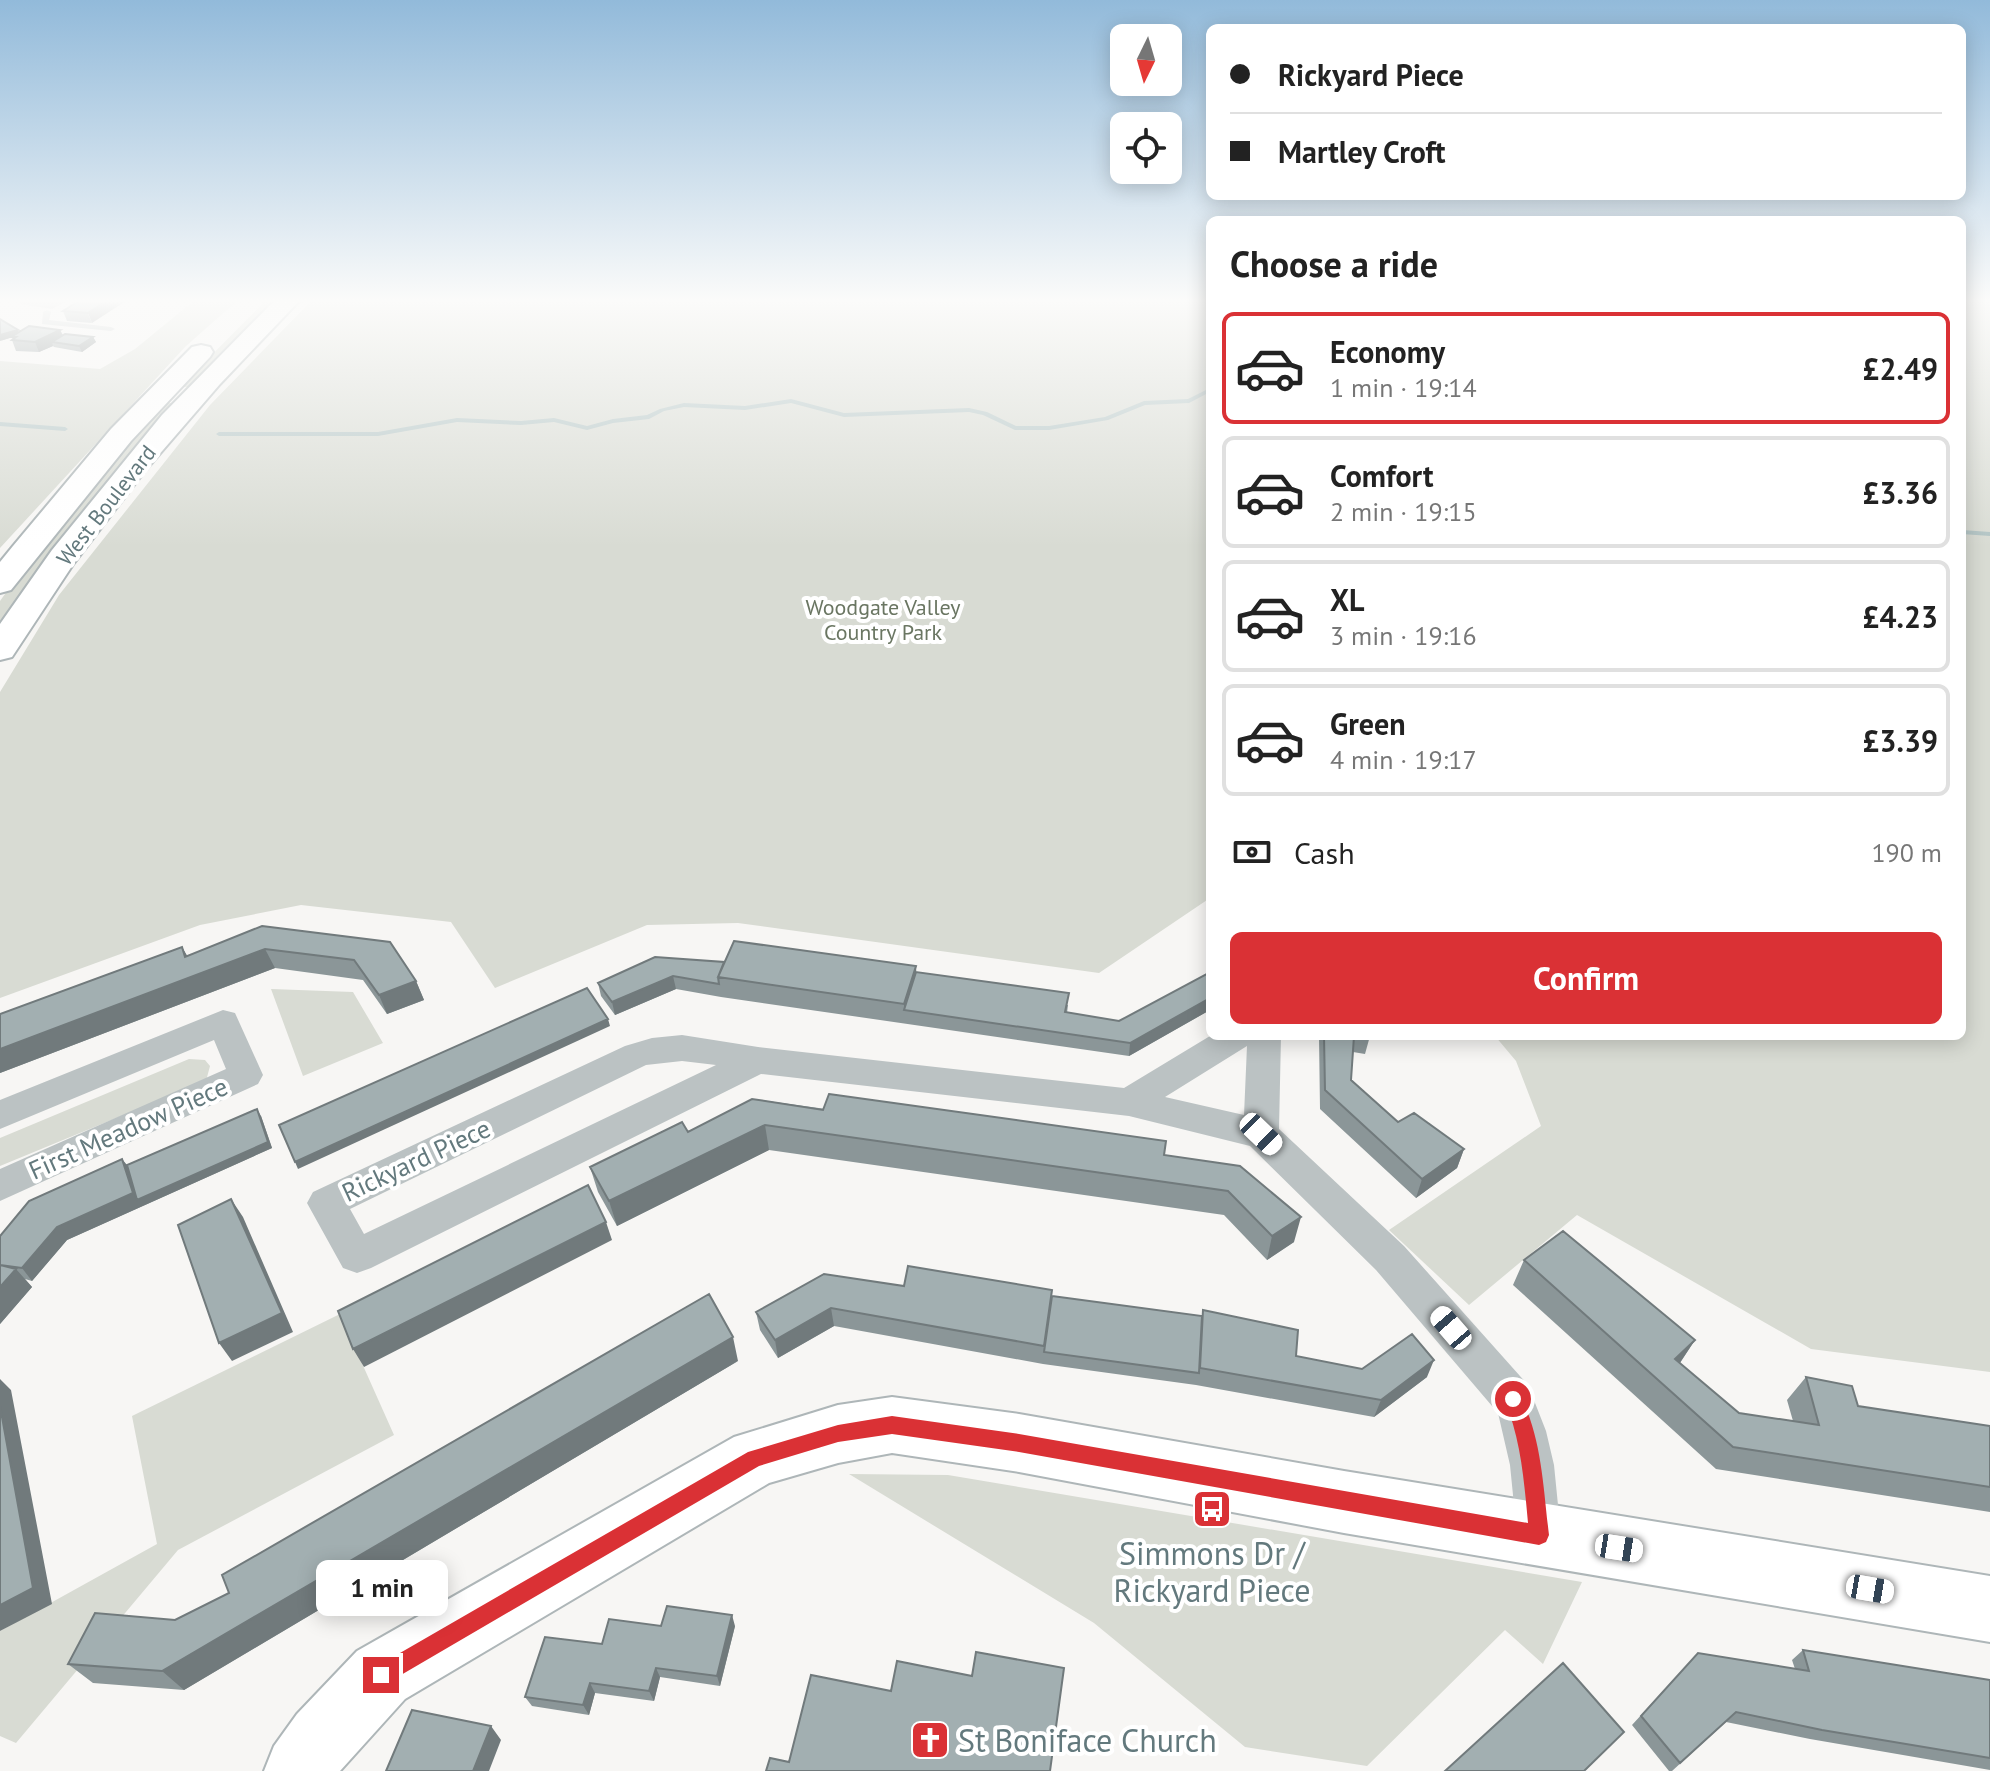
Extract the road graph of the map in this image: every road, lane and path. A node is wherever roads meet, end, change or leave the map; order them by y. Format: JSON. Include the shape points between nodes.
{"nodes":[{"id":1,"x":171,"y":382,"type":"edge"},
{"id":2,"x":207,"y":382,"type":"edge"},
{"id":3,"x":0,"y":583,"type":"edge"},
{"id":4,"x":0,"y":650,"type":"edge"},
{"id":5,"x":1230,"y":1040,"type":"edge"},
{"id":6,"x":1264,"y":1040,"type":"edge"},
{"id":7,"x":758,"y":1060,"type":"junction"},
{"id":8,"x":1129,"y":1102,"type":"junction"},
{"id":9,"x":0,"y":1115,"type":"edge"},
{"id":10,"x":1261,"y":1134,"type":"junction"},
{"id":11,"x":0,"y":1186,"type":"edge"},
{"id":12,"x":1539,"y":1535,"type":"junction"},
{"id":13,"x":1990,"y":1609,"type":"edge"},
{"id":14,"x":299,"y":1771,"type":"edge"}],
"edges":[{"from":1,"to":3,"type":"main road","name":"West Boulevard","via":[[83,478]]},
{"from":2,"to":4,"type":"main road","name":"West Boulevard","via":[[29,604]]},
{"from":5,"to":8,"type":"street"},
{"from":6,"to":10,"type":"street"},
{"from":7,"to":7,"type":"street","name":"Rickyard Piece","via":[[357,1256],[326,1203],[647,1052],[679,1046]]},
{"from":7,"to":8,"type":"street","name":"Rickyard Piece"},
{"from":8,"to":10,"type":"street","name":"Rickyard Piece"},
{"from":9,"to":11,"type":"street","name":"First Meadow Piece","via":[[223,1022],[246,1075]]},
{"from":10,"to":12,"type":"street","via":[[1390,1258],[1513,1399],[1530,1448]]},
{"from":12,"to":13,"type":"main road"},
{"from":12,"to":14,"type":"main road","via":[[950,1433],[892,1425],[838,1434],[755,1458],[381,1675],[321,1738]]}]}
